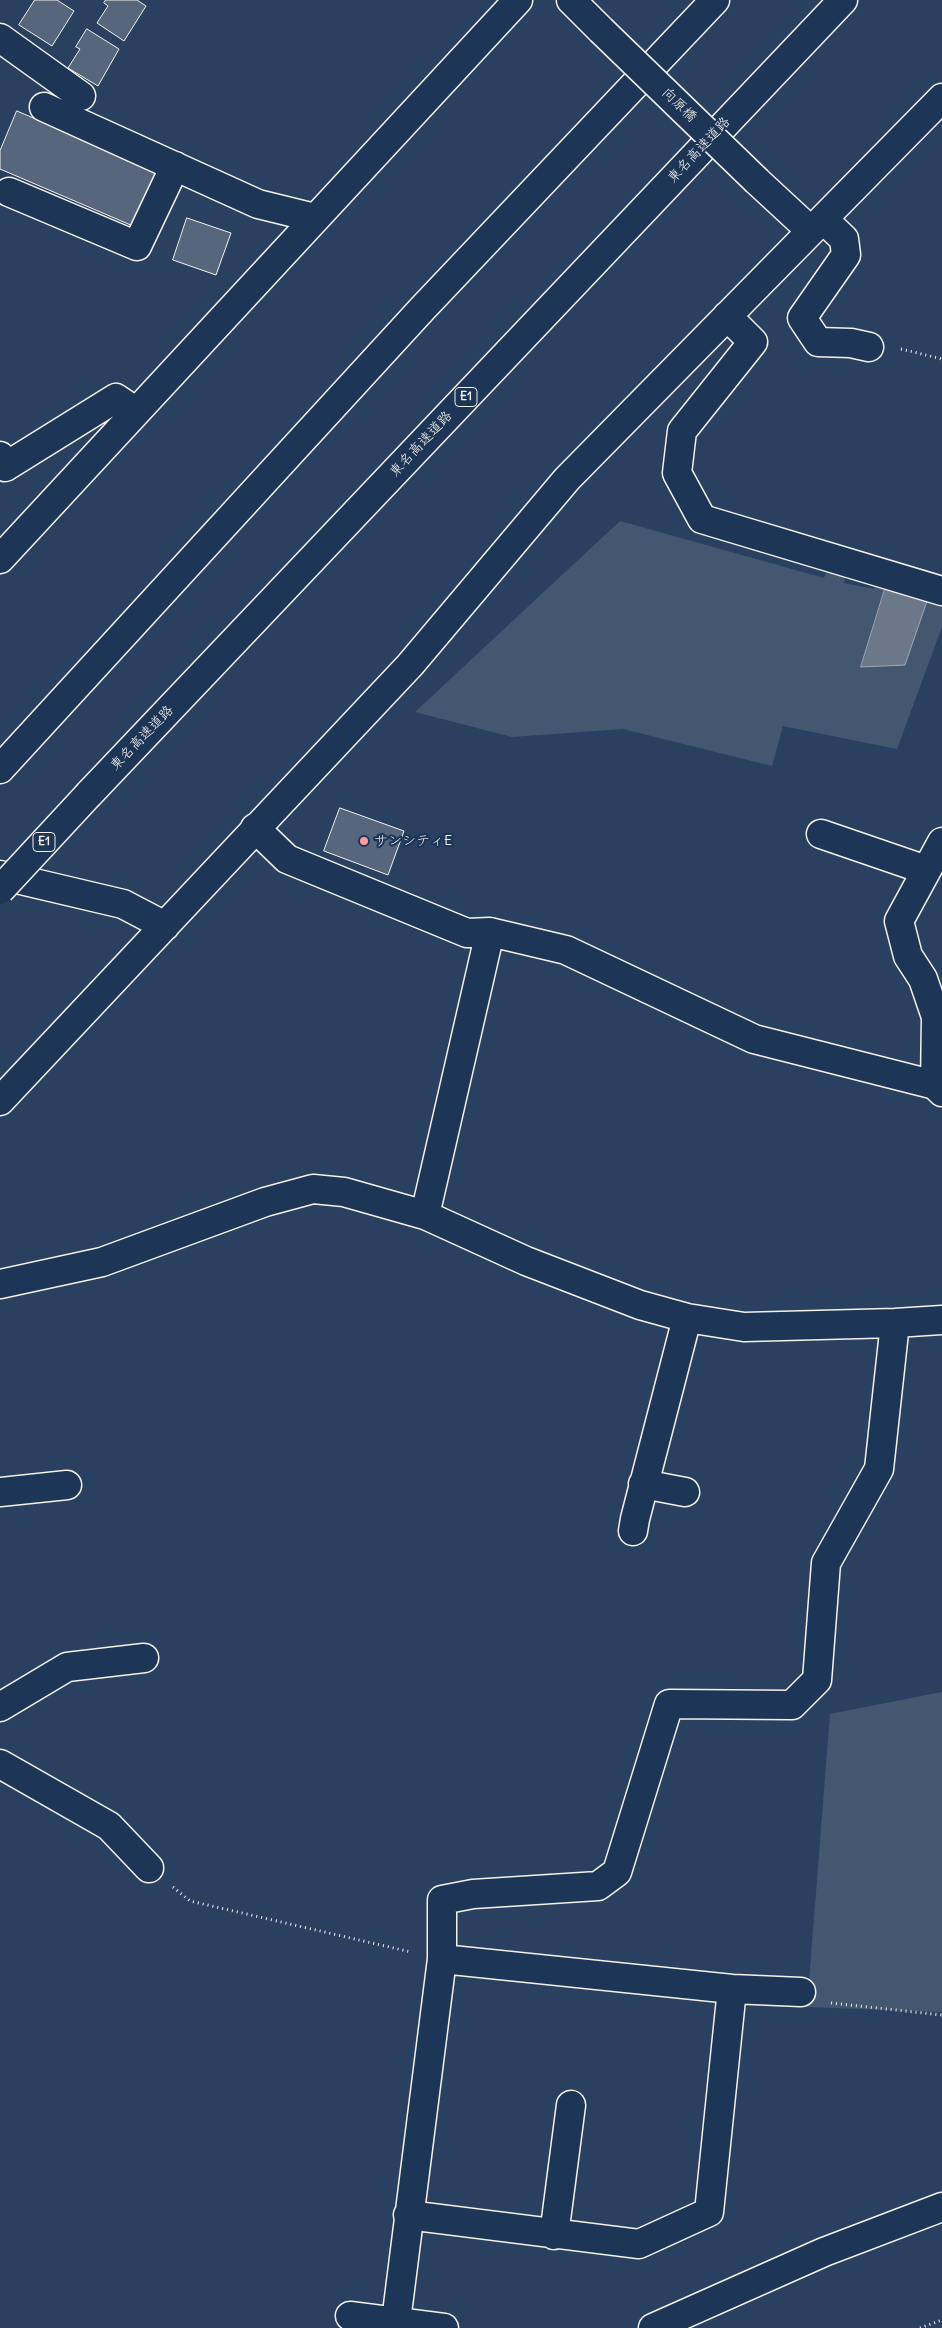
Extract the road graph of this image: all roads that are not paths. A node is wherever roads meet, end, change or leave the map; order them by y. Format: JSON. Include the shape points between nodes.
{"nodes":[{"id":1,"x":518,"y":0,"type":"edge"},
{"id":2,"x":571,"y":0,"type":"edge"},
{"id":3,"x":715,"y":0,"type":"edge"},
{"id":4,"x":843,"y":0,"type":"edge"},
{"id":5,"x":0,"y":38,"type":"edge"},
{"id":6,"x":81,"y":96,"type":"dead end"},
{"id":7,"x":942,"y":98,"type":"edge"},
{"id":8,"x":44,"y":107,"type":"dead end"},
{"id":9,"x":175,"y":166,"type":"junction"},
{"id":10,"x":9,"y":192,"type":"dead end"},
{"id":11,"x":314,"y":218,"type":"junction"},
{"id":12,"x":817,"y":225,"type":"junction"},
{"id":13,"x":727,"y":316,"type":"junction"},
{"id":14,"x":882,"y":348,"type":"road end"},
{"id":15,"x":135,"y":411,"type":"junction"},
{"id":16,"x":0,"y":456,"type":"edge"},
{"id":17,"x":0,"y":559,"type":"edge"},
{"id":18,"x":942,"y":591,"type":"edge"},
{"id":19,"x":0,"y":769,"type":"edge"},
{"id":20,"x":255,"y":828,"type":"junction"},
{"id":21,"x":821,"y":834,"type":"dead end"},
{"id":22,"x":942,"y":842,"type":"edge"},
{"id":23,"x":926,"y":870,"type":"junction"},
{"id":24,"x":0,"y":875,"type":"edge"},
{"id":25,"x":0,"y":890,"type":"edge"},
{"id":26,"x":165,"y":926,"type":"junction"},
{"id":27,"x":490,"y":932,"type":"junction"},
{"id":28,"x":932,"y":976,"type":"edge"},
{"id":29,"x":939,"y":1089,"type":"edge"},
{"id":30,"x":0,"y":1101,"type":"edge"},
{"id":31,"x":425,"y":1215,"type":"junction"},
{"id":32,"x":0,"y":1284,"type":"edge"},
{"id":33,"x":687,"y":1318,"type":"junction"},
{"id":34,"x":942,"y":1320,"type":"edge"},
{"id":35,"x":895,"y":1323,"type":"junction"},
{"id":36,"x":643,"y":1484,"type":"junction"},
{"id":37,"x":67,"y":1485,"type":"dead end"},
{"id":38,"x":0,"y":1492,"type":"edge"},
{"id":39,"x":685,"y":1492,"type":"dead end"},
{"id":40,"x":633,"y":1531,"type":"dead end"},
{"id":41,"x":144,"y":1658,"type":"dead end"},
{"id":42,"x":0,"y":1707,"type":"edge"},
{"id":43,"x":0,"y":1764,"type":"edge"},
{"id":44,"x":149,"y":1868,"type":"dead end"},
{"id":45,"x":442,"y":1959,"type":"junction"},
{"id":46,"x":732,"y":1989,"type":"junction"},
{"id":47,"x":801,"y":1992,"type":"road end"},
{"id":48,"x":571,"y":2105,"type":"dead end"},
{"id":49,"x":942,"y":2207,"type":"edge"},
{"id":50,"x":408,"y":2215,"type":"junction"},
{"id":51,"x":554,"y":2235,"type":"junction"},
{"id":52,"x":350,"y":2316,"type":"dead end"},
{"id":53,"x":396,"y":2321,"type":"junction"},
{"id":54,"x":444,"y":2328,"type":"edge"},
{"id":55,"x":653,"y":2328,"type":"edge"}],
"edges":[{"from":1,"to":11,"type":"main road"},
{"from":2,"to":12,"type":"main road","name":"向原橋","bridge":true,"via":[[757,181]]},
{"from":3,"to":19,"type":"main road","via":[[423,308]]},
{"from":4,"to":25,"type":"main road","name":"東名高速道路","number":"E1","bridge":true},
{"from":5,"to":6,"type":"main road"},
{"from":7,"to":12,"type":"main road"},
{"from":8,"to":9,"type":"main road"},
{"from":9,"to":10,"type":"main road","via":[[137,246]]},
{"from":9,"to":11,"type":"main road","via":[[258,204]]},
{"from":11,"to":15,"type":"main road"},
{"from":12,"to":13,"type":"main road"},
{"from":12,"to":14,"type":"main road","name":"向原橋","via":[[844,239],[846,255],[802,318],[818,342]]},
{"from":13,"to":18,"type":"main road","via":[[753,342],[682,431],[677,474],[702,519]]},
{"from":13,"to":20,"type":"main road","via":[[567,479],[410,665]]},
{"from":15,"to":16,"type":"main road","via":[[116,398],[5,467]]},
{"from":15,"to":17,"type":"main road"},
{"from":20,"to":26,"type":"main road"},
{"from":20,"to":27,"type":"main road","via":[[287,859],[467,933]]},
{"from":21,"to":23,"type":"main road"},
{"from":22,"to":23,"type":"main road"},
{"from":23,"to":28,"type":"main road","via":[[899,921],[908,956]]},
{"from":24,"to":26,"type":"main road","via":[[123,904]]},
{"from":26,"to":30,"type":"main road"},
{"from":27,"to":29,"type":"main road","via":[[566,950],[754,1039]]},
{"from":27,"to":31,"type":"main road"},
{"from":28,"to":29,"type":"main road"},
{"from":31,"to":32,"type":"main road","via":[[344,1192],[313,1189],[265,1202],[102,1262]]},
{"from":31,"to":33,"type":"main road","via":[[526,1261],[640,1305]]},
{"from":33,"to":35,"type":"main road","via":[[744,1327]]},
{"from":33,"to":36,"type":"main road"},
{"from":34,"to":35,"type":"main road"},
{"from":35,"to":45,"type":"main road","via":[[879,1469],[826,1563],[817,1680],[792,1704],[669,1704],[617,1872],[598,1886],[473,1894],[442,1900]]},
{"from":36,"to":39,"type":"main road"},
{"from":36,"to":40,"type":"main road"},
{"from":37,"to":38,"type":"main road"},
{"from":41,"to":42,"type":"main road","via":[[67,1667]]},
{"from":43,"to":44,"type":"main road","via":[[109,1826]]},
{"from":45,"to":46,"type":"main road"},
{"from":45,"to":50,"type":"main road"},
{"from":46,"to":47,"type":"main road"},
{"from":46,"to":51,"type":"main road","via":[[710,2212],[639,2244]]},
{"from":48,"to":51,"type":"main road"},
{"from":49,"to":55,"type":"main road","via":[[824,2252]]},
{"from":50,"to":51,"type":"main road"},
{"from":50,"to":53,"type":"main road"},
{"from":52,"to":53,"type":"main road"},
{"from":53,"to":54,"type":"main road"}]}
